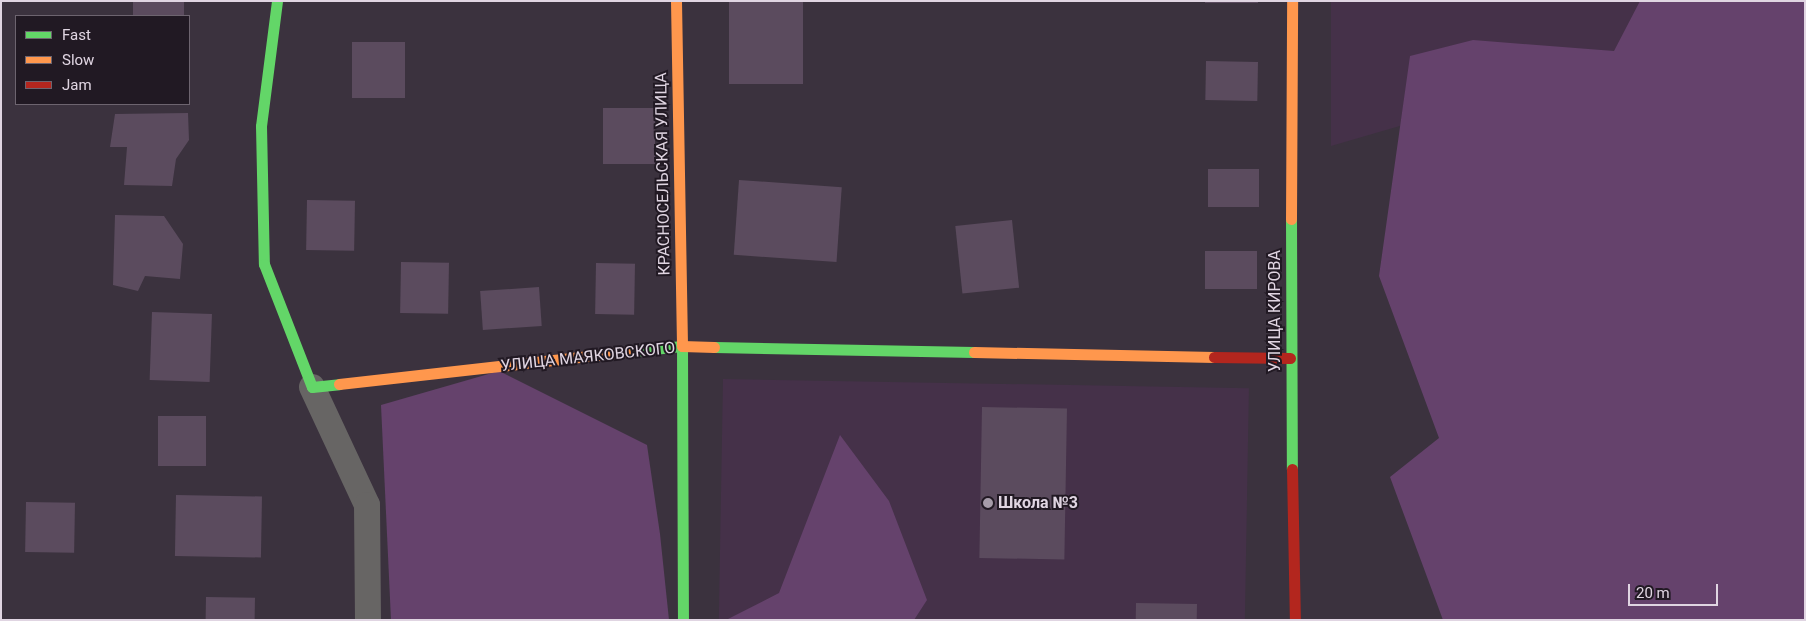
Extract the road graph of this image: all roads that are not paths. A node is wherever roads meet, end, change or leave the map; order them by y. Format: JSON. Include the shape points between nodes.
{"nodes":[{"id":1,"x":277,"y":1,"type":"edge"},
{"id":2,"x":676,"y":1,"type":"edge"},
{"id":3,"x":1292,"y":1,"type":"edge"},
{"id":4,"x":682,"y":346,"type":"junction"},
{"id":5,"x":1290,"y":358,"type":"junction"},
{"id":6,"x":312,"y":387,"type":"junction"},
{"id":7,"x":368,"y":620,"type":"edge"},
{"id":8,"x":683,"y":620,"type":"edge"},
{"id":9,"x":1296,"y":620,"type":"edge"}],
"edges":[{"from":1,"to":6,"type":"street","via":[[261,126],[264,264]]},
{"from":2,"to":4,"type":"street","name":"КРАСНОСЕЛЬСКАЯ УЛИЦА"},
{"from":3,"to":5,"type":"street","name":"УЛИЦА КИРОВА"},
{"from":4,"to":5,"type":"street"},
{"from":4,"to":6,"type":"street","name":"УЛИЦА МАЯКОВСКОГО"},
{"from":4,"to":8,"type":"street","name":"УЛИЦА МАЯКОВСКОГО"},
{"from":5,"to":9,"type":"street","name":"УЛИЦА КИРОВА"},
{"from":6,"to":7,"type":"street","via":[[367,506]]}]}
